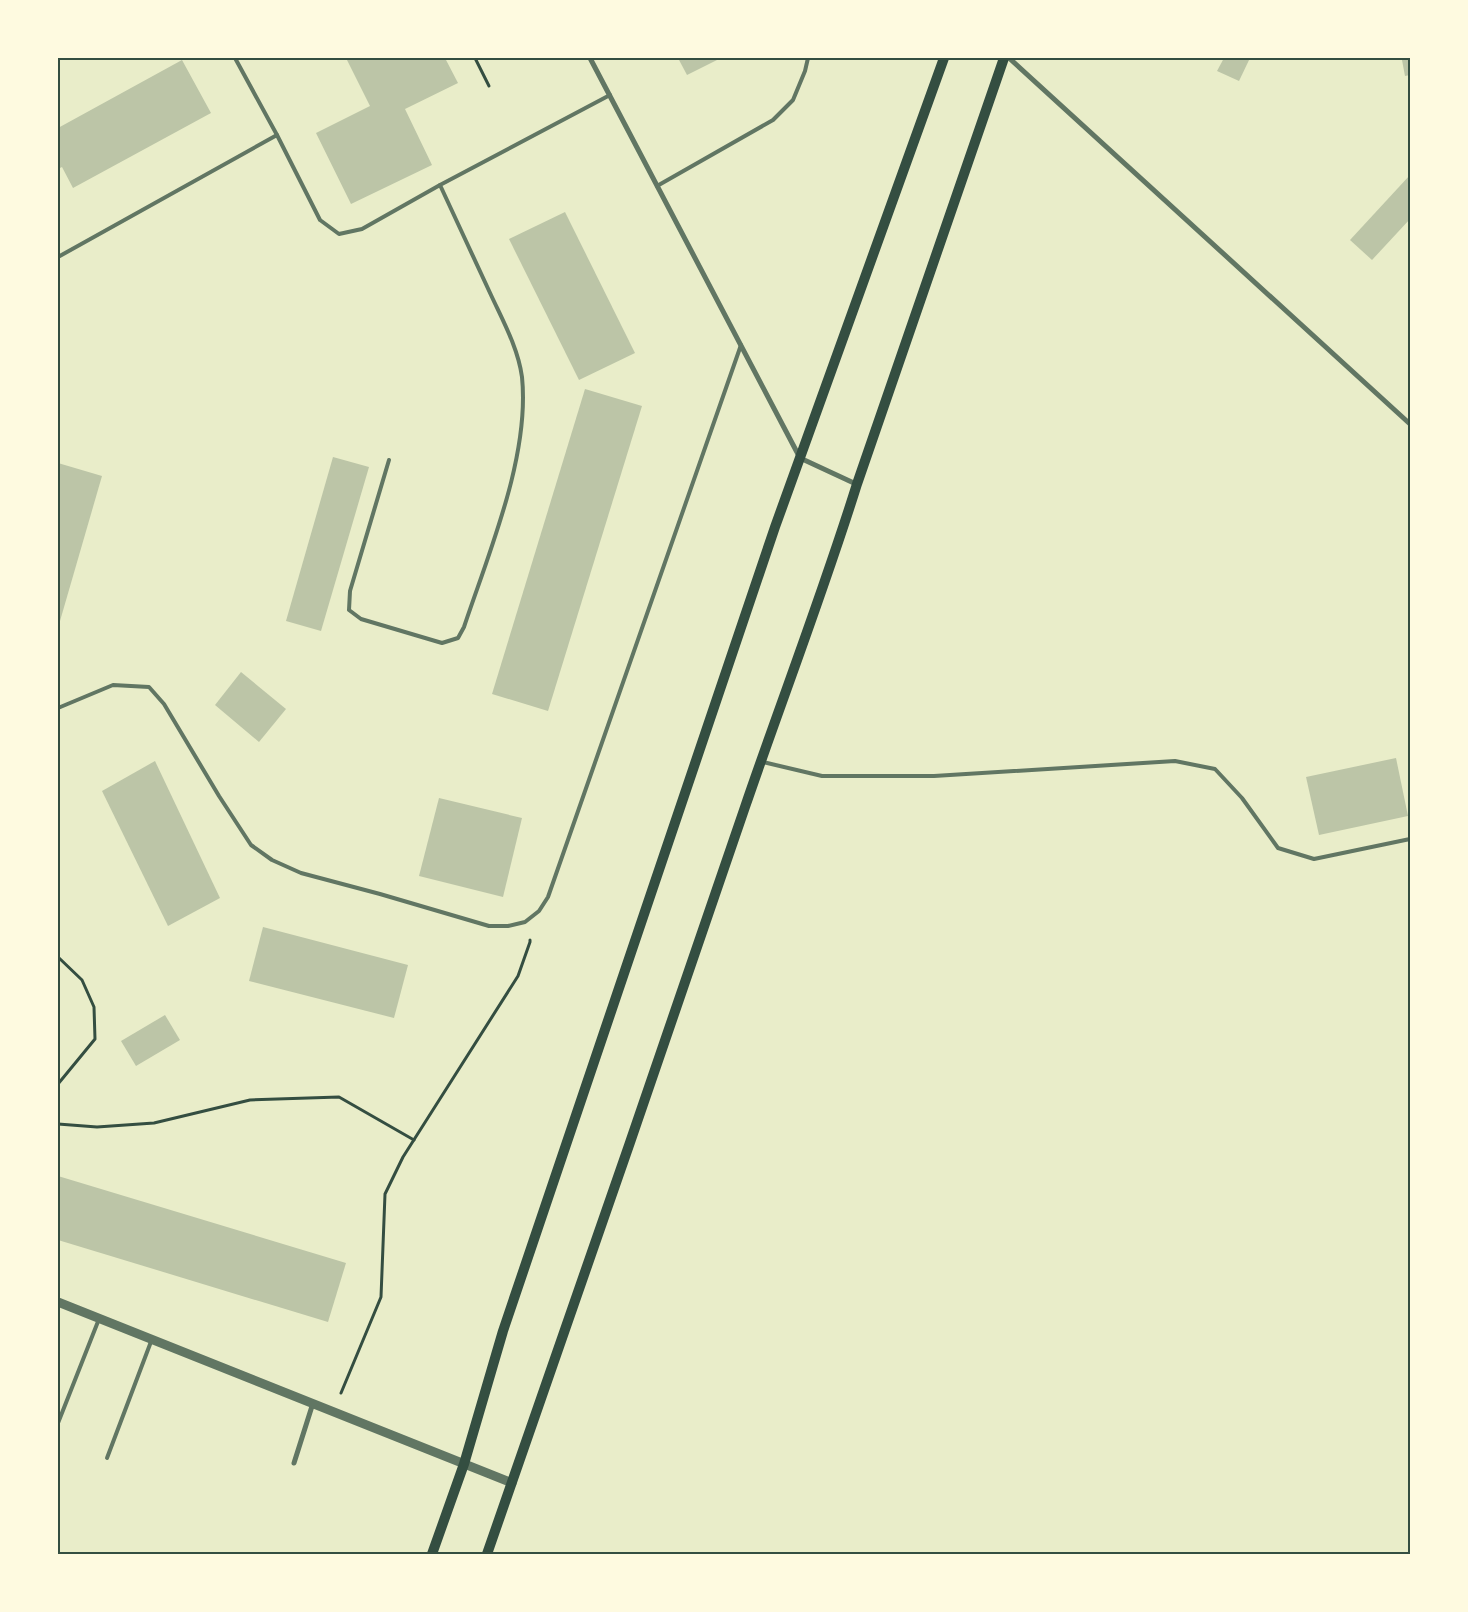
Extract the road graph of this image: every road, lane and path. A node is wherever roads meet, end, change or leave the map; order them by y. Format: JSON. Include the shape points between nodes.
{"nodes":[{"id":1,"x":235,"y":58,"type":"edge"},
{"id":2,"x":474,"y":58,"type":"edge"},
{"id":3,"x":590,"y":58,"type":"edge"},
{"id":4,"x":808,"y":58,"type":"edge"},
{"id":5,"x":944,"y":58,"type":"edge"},
{"id":6,"x":1004,"y":58,"type":"edge"},
{"id":7,"x":1009,"y":58,"type":"edge"},
{"id":8,"x":489,"y":86,"type":"dead end"},
{"id":9,"x":610,"y":95,"type":"junction"},
{"id":10,"x":277,"y":135,"type":"junction"},
{"id":11,"x":440,"y":185,"type":"junction"},
{"id":12,"x":658,"y":186,"type":"junction"},
{"id":13,"x":58,"y":257,"type":"edge"},
{"id":14,"x":741,"y":346,"type":"junction"},
{"id":15,"x":1410,"y":424,"type":"edge"},
{"id":16,"x":800,"y":458,"type":"junction"},
{"id":17,"x":389,"y":460,"type":"dead end"},
{"id":18,"x":857,"y":484,"type":"junction"},
{"id":19,"x":58,"y":708,"type":"edge"},
{"id":20,"x":761,"y":762,"type":"junction"},
{"id":21,"x":1410,"y":839,"type":"edge"},
{"id":22,"x":525,"y":922,"type":"junction"},
{"id":23,"x":58,"y":957,"type":"edge"},
{"id":24,"x":58,"y":1084,"type":"edge"},
{"id":25,"x":58,"y":1124,"type":"edge"},
{"id":26,"x":414,"y":1140,"type":"junction"},
{"id":27,"x":58,"y":1302,"type":"edge"},
{"id":28,"x":99,"y":1319,"type":"junction"},
{"id":29,"x":152,"y":1339,"type":"junction"},
{"id":30,"x":313,"y":1403,"type":"junction"},
{"id":31,"x":334,"y":1412,"type":"junction"},
{"id":32,"x":58,"y":1424,"type":"edge"},
{"id":33,"x":107,"y":1458,"type":"dead end"},
{"id":34,"x":294,"y":1463,"type":"dead end"},
{"id":35,"x":464,"y":1464,"type":"junction"},
{"id":36,"x":512,"y":1482,"type":"junction"},
{"id":37,"x":432,"y":1554,"type":"edge"},
{"id":38,"x":487,"y":1554,"type":"edge"}],
"edges":[{"from":1,"to":10,"type":"lane"},
{"from":2,"to":8,"type":"path"},
{"from":3,"to":9,"type":"street"},
{"from":4,"to":12,"type":"lane","via":[[793,100],[773,120]]},
{"from":5,"to":16,"type":"main road"},
{"from":6,"to":18,"type":"main road"},
{"from":7,"to":15,"type":"street"},
{"from":9,"to":11,"type":"lane"},
{"from":9,"to":12,"type":"street"},
{"from":10,"to":11,"type":"lane","via":[[320,220],[339,234],[362,229]]},
{"from":10,"to":13,"type":"lane"},
{"from":11,"to":17,"type":"lane","via":[[513,343],[522,376],[519,442],[506,505],[458,638],[442,643],[361,619],[349,610],[350,591]]},
{"from":12,"to":14,"type":"street"},
{"from":14,"to":16,"type":"street"},
{"from":14,"to":22,"type":"lane","via":[[548,897],[539,911]]},
{"from":16,"to":18,"type":"street"},
{"from":16,"to":35,"type":"main road","via":[[506,1322]]},
{"from":18,"to":20,"type":"main road"},
{"from":19,"to":22,"type":"lane","via":[[113,685],[148,687],[164,704],[251,845],[272,860],[301,874],[489,926]]},
{"from":20,"to":21,"type":"lane","via":[[822,776],[934,776],[1175,761],[1215,769],[1242,798],[1278,848],[1314,860]]},
{"from":20,"to":36,"type":"main road"},
{"from":22,"to":26,"type":"path","via":[[530,942],[518,976]]},
{"from":23,"to":24,"type":"path","via":[[82,980],[94,1007],[95,1039]]},
{"from":25,"to":26,"type":"path","via":[[98,1127],[154,1122],[250,1100],[339,1097]]},
{"from":26,"to":31,"type":"path","via":[[385,1194],[381,1297]]},
{"from":27,"to":28,"type":"street"},
{"from":28,"to":29,"type":"street"},
{"from":28,"to":32,"type":"lane"},
{"from":29,"to":30,"type":"street"},
{"from":29,"to":33,"type":"lane"},
{"from":30,"to":31,"type":"street"},
{"from":30,"to":34,"type":"street"},
{"from":31,"to":35,"type":"street"},
{"from":35,"to":36,"type":"street"},
{"from":35,"to":37,"type":"main road"},
{"from":36,"to":38,"type":"main road"}]}
